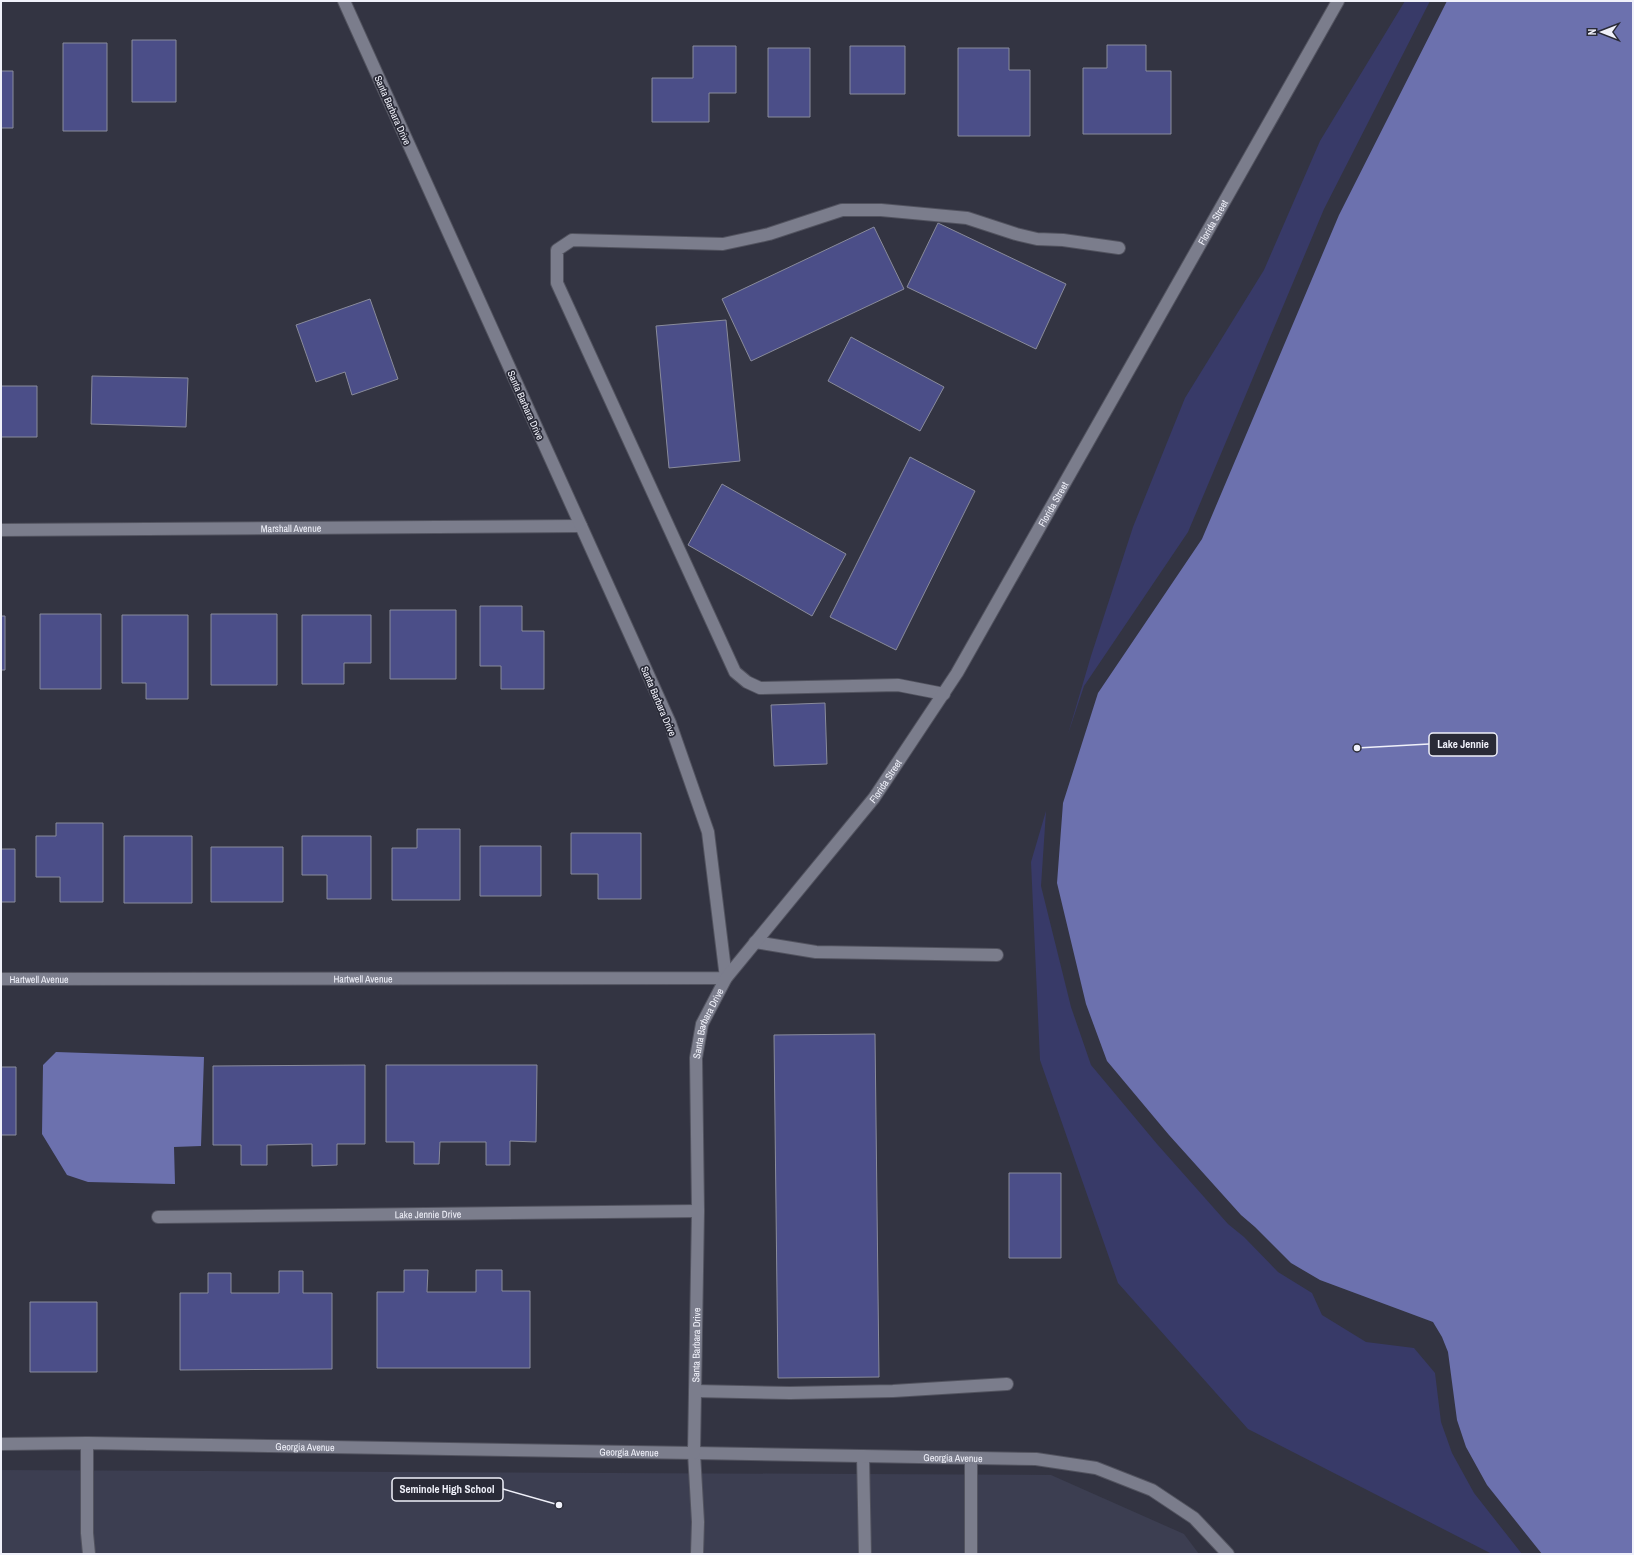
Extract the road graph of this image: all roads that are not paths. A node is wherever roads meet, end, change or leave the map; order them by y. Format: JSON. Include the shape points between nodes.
{"nodes":[{"id":1,"x":344,"y":1,"type":"edge"},
{"id":2,"x":1338,"y":1,"type":"edge"},
{"id":3,"x":1119,"y":248,"type":"dead end"},
{"id":4,"x":581,"y":526,"type":"junction"},
{"id":5,"x":1,"y":530,"type":"edge"},
{"id":6,"x":944,"y":694,"type":"junction"},
{"id":7,"x":755,"y":942,"type":"junction"},
{"id":8,"x":997,"y":955,"type":"dead end"},
{"id":9,"x":726,"y":978,"type":"junction"},
{"id":10,"x":1,"y":979,"type":"edge"},
{"id":11,"x":698,"y":1211,"type":"junction"},
{"id":12,"x":158,"y":1217,"type":"dead end"},
{"id":13,"x":1007,"y":1384,"type":"dead end"},
{"id":14,"x":695,"y":1391,"type":"junction"},
{"id":15,"x":87,"y":1443,"type":"junction"},
{"id":16,"x":1,"y":1444,"type":"edge"},
{"id":17,"x":694,"y":1453,"type":"junction"},
{"id":18,"x":863,"y":1456,"type":"junction"},
{"id":19,"x":971,"y":1458,"type":"junction"},
{"id":20,"x":89,"y":1554,"type":"edge"},
{"id":21,"x":697,"y":1554,"type":"edge"},
{"id":22,"x":865,"y":1554,"type":"edge"},
{"id":23,"x":971,"y":1554,"type":"edge"},
{"id":24,"x":1228,"y":1554,"type":"edge"}],
"edges":[{"from":1,"to":4,"type":"street","name":"Santa Barbara Drive"},
{"from":2,"to":6,"type":"street","name":"Florida Street"},
{"from":3,"to":6,"type":"street","via":[[1037,239],[967,218],[881,210],[842,210],[769,234],[723,244],[572,240],[557,250],[557,283],[735,672],[760,688],[898,686]]},
{"from":4,"to":5,"type":"street","name":"Marshall Avenue"},
{"from":4,"to":9,"type":"street","name":"Santa Barbara Drive","via":[[670,723],[708,832]]},
{"from":6,"to":7,"type":"street","name":"Florida Street","via":[[874,798]]},
{"from":7,"to":8,"type":"street","via":[[816,952]]},
{"from":7,"to":9,"type":"street","name":"Florida Street"},
{"from":9,"to":10,"type":"street","name":"Hartwell Avenue"},
{"from":9,"to":11,"type":"street","name":"Santa Barbara Drive","via":[[702,1024],[696,1058]]},
{"from":11,"to":12,"type":"street","name":"Lake Jennie Drive"},
{"from":11,"to":14,"type":"street","name":"Santa Barbara Drive"},
{"from":13,"to":14,"type":"street","via":[[893,1391]]},
{"from":14,"to":17,"type":"street","name":"Santa Barbara Drive"},
{"from":15,"to":16,"type":"street","name":"Georgia Avenue"},
{"from":15,"to":17,"type":"street","name":"Georgia Avenue"},
{"from":15,"to":20,"type":"street"},
{"from":17,"to":18,"type":"street","name":"Georgia Avenue"},
{"from":17,"to":21,"type":"street","name":"Santa Barbara Drive"},
{"from":18,"to":19,"type":"street","name":"Georgia Avenue"},
{"from":18,"to":22,"type":"street"},
{"from":19,"to":23,"type":"street"},
{"from":19,"to":24,"type":"street","name":"Georgia Avenue","via":[[1036,1460],[1096,1468],[1152,1490],[1194,1518]]}]}
